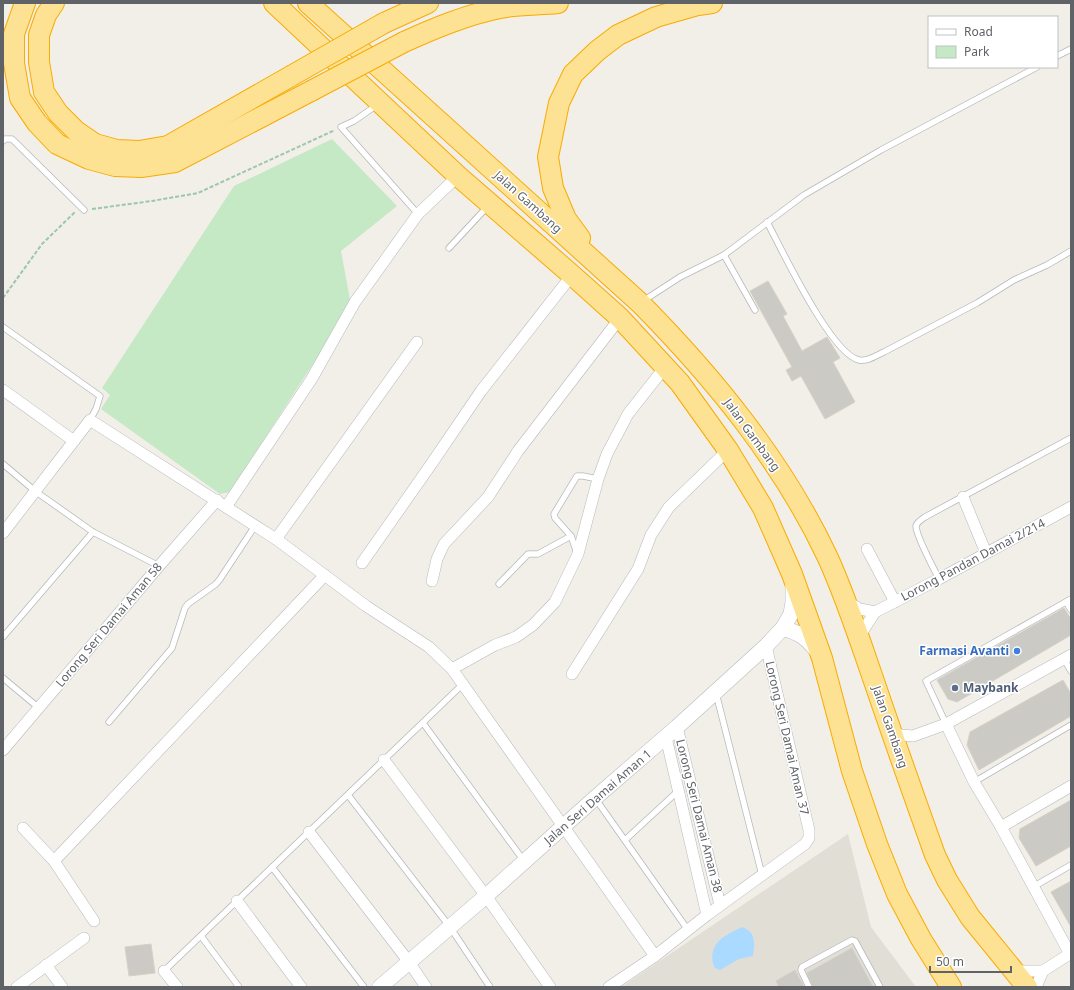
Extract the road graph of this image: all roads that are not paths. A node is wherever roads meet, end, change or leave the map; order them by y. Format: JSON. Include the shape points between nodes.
{"nodes":[{"id":1,"x":25,"y":3,"type":"edge"},
{"id":2,"x":54,"y":3,"type":"edge"},
{"id":3,"x":274,"y":3,"type":"edge"},
{"id":4,"x":308,"y":3,"type":"edge"},
{"id":5,"x":428,"y":3,"type":"edge"},
{"id":6,"x":558,"y":3,"type":"edge"},
{"id":7,"x":712,"y":3,"type":"edge"},
{"id":8,"x":1071,"y":49,"type":"edge"},
{"id":9,"x":1058,"y":56,"type":"edge"},
{"id":10,"x":1035,"y":68,"type":"edge"},
{"id":11,"x":380,"y":102,"type":"junction"},
{"id":12,"x":3,"y":141,"type":"edge"},
{"id":13,"x":458,"y":176,"type":"junction"},
{"id":14,"x":490,"y":204,"type":"junction"},
{"id":15,"x":84,"y":210,"type":"road end"},
{"id":16,"x":418,"y":214,"type":"junction"},
{"id":17,"x":767,"y":222,"type":"junction"},
{"id":18,"x":449,"y":248,"type":"dead end"},
{"id":19,"x":1071,"y":251,"type":"edge"},
{"id":20,"x":724,"y":255,"type":"junction"},
{"id":21,"x":604,"y":270,"type":"junction"},
{"id":22,"x":572,"y":275,"type":"junction"},
{"id":23,"x":640,"y":303,"type":"junction"},
{"id":24,"x":755,"y":310,"type":"dead end"},
{"id":25,"x":620,"y":318,"type":"junction"},
{"id":26,"x":3,"y":327,"type":"edge"},
{"id":27,"x":418,"y":342,"type":"dead end"},
{"id":28,"x":664,"y":366,"type":"junction"},
{"id":29,"x":3,"y":390,"type":"edge"},
{"id":30,"x":90,"y":420,"type":"junction"},
{"id":31,"x":1071,"y":438,"type":"edge"},
{"id":32,"x":74,"y":441,"type":"junction"},
{"id":33,"x":728,"y":450,"type":"junction"},
{"id":34,"x":3,"y":464,"type":"edge"},
{"id":35,"x":598,"y":479,"type":"junction"},
{"id":36,"x":35,"y":491,"type":"junction"},
{"id":37,"x":963,"y":497,"type":"junction"},
{"id":38,"x":217,"y":500,"type":"junction"},
{"id":39,"x":226,"y":507,"type":"junction"},
{"id":40,"x":1071,"y":507,"type":"edge"},
{"id":41,"x":255,"y":526,"type":"junction"},
{"id":42,"x":93,"y":532,"type":"junction"},
{"id":43,"x":3,"y":533,"type":"edge"},
{"id":44,"x":571,"y":536,"type":"junction"},
{"id":45,"x":276,"y":539,"type":"junction"},
{"id":46,"x":867,"y":549,"type":"dead end"},
{"id":47,"x":986,"y":553,"type":"junction"},
{"id":48,"x":578,"y":554,"type":"junction"},
{"id":49,"x":362,"y":563,"type":"dead end"},
{"id":50,"x":159,"y":566,"type":"junction"},
{"id":51,"x":792,"y":574,"type":"junction"},
{"id":52,"x":325,"y":576,"type":"junction"},
{"id":53,"x":939,"y":579,"type":"junction"},
{"id":54,"x":432,"y":580,"type":"dead end"},
{"id":55,"x":499,"y":584,"type":"dead end"},
{"id":56,"x":844,"y":600,"type":"junction"},
{"id":57,"x":1069,"y":600,"type":"edge"},
{"id":58,"x":895,"y":602,"type":"junction"},
{"id":59,"x":1071,"y":610,"type":"edge"},
{"id":60,"x":875,"y":612,"type":"junction"},
{"id":61,"x":783,"y":628,"type":"junction"},
{"id":62,"x":3,"y":637,"type":"edge"},
{"id":63,"x":859,"y":639,"type":"junction"},
{"id":64,"x":766,"y":646,"type":"junction"},
{"id":65,"x":1067,"y":657,"type":"edge"},
{"id":66,"x":822,"y":658,"type":"junction"},
{"id":67,"x":452,"y":669,"type":"junction"},
{"id":68,"x":1071,"y":671,"type":"edge"},
{"id":69,"x":572,"y":674,"type":"dead end"},
{"id":70,"x":3,"y":678,"type":"edge"},
{"id":71,"x":463,"y":684,"type":"junction"},
{"id":72,"x":716,"y":692,"type":"junction"},
{"id":73,"x":39,"y":708,"type":"junction"},
{"id":74,"x":109,"y":722,"type":"dead end"},
{"id":75,"x":423,"y":723,"type":"junction"},
{"id":76,"x":946,"y":724,"type":"junction"},
{"id":77,"x":1071,"y":726,"type":"edge"},
{"id":78,"x":678,"y":727,"type":"junction"},
{"id":79,"x":892,"y":732,"type":"junction"},
{"id":80,"x":666,"y":737,"type":"junction"},
{"id":81,"x":3,"y":750,"type":"edge"},
{"id":82,"x":384,"y":760,"type":"junction"},
{"id":83,"x":974,"y":782,"type":"junction"},
{"id":84,"x":1071,"y":786,"type":"edge"},
{"id":85,"x":679,"y":791,"type":"junction"},
{"id":86,"x":348,"y":795,"type":"junction"},
{"id":87,"x":595,"y":798,"type":"junction"},
{"id":88,"x":562,"y":827,"type":"junction"},
{"id":89,"x":1001,"y":827,"type":"junction"},
{"id":90,"x":23,"y":828,"type":"dead end"},
{"id":91,"x":309,"y":832,"type":"junction"},
{"id":92,"x":625,"y":840,"type":"junction"},
{"id":93,"x":54,"y":861,"type":"junction"},
{"id":94,"x":525,"y":861,"type":"junction"},
{"id":95,"x":1071,"y":865,"type":"edge"},
{"id":96,"x":272,"y":867,"type":"junction"},
{"id":97,"x":762,"y":875,"type":"junction"},
{"id":98,"x":1033,"y":887,"type":"junction"},
{"id":99,"x":486,"y":896,"type":"junction"},
{"id":100,"x":237,"y":901,"type":"junction"},
{"id":101,"x":720,"y":906,"type":"junction"},
{"id":102,"x":707,"y":915,"type":"junction"},
{"id":103,"x":94,"y":921,"type":"dead end"},
{"id":104,"x":450,"y":928,"type":"junction"},
{"id":105,"x":688,"y":931,"type":"junction"},
{"id":106,"x":201,"y":936,"type":"junction"},
{"id":107,"x":84,"y":938,"type":"dead end"},
{"id":108,"x":1071,"y":954,"type":"edge"},
{"id":109,"x":655,"y":956,"type":"junction"},
{"id":110,"x":409,"y":962,"type":"junction"},
{"id":111,"x":46,"y":965,"type":"junction"},
{"id":112,"x":1011,"y":968,"type":"junction"},
{"id":113,"x":164,"y":971,"type":"joint"},
{"id":114,"x":1043,"y":971,"type":"junction"},
{"id":115,"x":17,"y":987,"type":"edge"},
{"id":116,"x":62,"y":987,"type":"edge"},
{"id":117,"x":177,"y":987,"type":"edge"},
{"id":118,"x":239,"y":987,"type":"edge"},
{"id":119,"x":301,"y":987,"type":"edge"},
{"id":120,"x":364,"y":987,"type":"edge"},
{"id":121,"x":380,"y":987,"type":"edge"},
{"id":122,"x":426,"y":987,"type":"edge"},
{"id":123,"x":490,"y":987,"type":"edge"},
{"id":124,"x":550,"y":987,"type":"edge"},
{"id":125,"x":609,"y":987,"type":"edge"},
{"id":126,"x":809,"y":987,"type":"edge"},
{"id":127,"x":880,"y":987,"type":"edge"},
{"id":128,"x":951,"y":987,"type":"edge"},
{"id":129,"x":1027,"y":987,"type":"edge"},
{"id":130,"x":1036,"y":987,"type":"edge"}],
"edges":[{"from":1,"to":6,"type":"highway","bridge":true,"via":[[14,34],[14,64],[20,98],[37,123],[56,144],[89,159],[115,166],[141,168],[175,162],[433,29],[501,8]]},
{"from":2,"to":5,"type":"highway","bridge":true,"via":[[46,15],[39,35],[44,92],[58,113],[76,131],[95,144],[118,150],[139,151],[168,146],[384,22]]},
{"from":3,"to":11,"type":"highway","name":"Jalan Gambang"},
{"from":4,"to":21,"type":"highway","name":"Jalan Gambang"},
{"from":7,"to":21,"type":"highway","via":[[656,17],[618,35],[573,74],[559,103],[548,157],[553,188],[566,219]]},
{"from":8,"to":9,"type":"lane"},
{"from":10,"to":17,"type":"lane","via":[[881,150],[804,195]]},
{"from":11,"to":13,"type":"highway","name":"Jalan Gambang"},
{"from":11,"to":16,"type":"lane","via":[[341,127]]},
{"from":12,"to":15,"type":"lane","via":[[12,140]]},
{"from":13,"to":14,"type":"highway","name":"Jalan Gambang"},
{"from":13,"to":16,"type":"street"},
{"from":14,"to":18,"type":"lane"},
{"from":14,"to":22,"type":"highway","name":"Jalan Gambang"},
{"from":16,"to":39,"type":"street","via":[[355,302],[311,380]]},
{"from":17,"to":19,"type":"lane","via":[[815,311],[847,354],[861,361],[884,352]]},
{"from":17,"to":20,"type":"lane"},
{"from":20,"to":23,"type":"lane","via":[[680,277]]},
{"from":20,"to":24,"type":"lane"},
{"from":21,"to":23,"type":"highway","name":"Jalan Gambang"},
{"from":22,"to":25,"type":"highway","name":"Jalan Gambang"},
{"from":22,"to":49,"type":"street","via":[[481,391]]},
{"from":23,"to":56,"type":"highway","name":"Jalan Gambang","via":[[679,342],[732,406],[770,458],[798,501],[824,552]]},
{"from":25,"to":28,"type":"highway","name":"Jalan Gambang"},
{"from":25,"to":54,"type":"street","via":[[518,451],[488,497],[444,544]]},
{"from":26,"to":30,"type":"lane","via":[[100,396]]},
{"from":27,"to":45,"type":"street"},
{"from":28,"to":33,"type":"highway","name":"Jalan Gambang","via":[[680,383]]},
{"from":28,"to":35,"type":"street","via":[[628,414],[607,454]]},
{"from":29,"to":32,"type":"street"},
{"from":30,"to":32,"type":"street"},
{"from":30,"to":38,"type":"street"},
{"from":31,"to":37,"type":"lane"},
{"from":32,"to":36,"type":"street"},
{"from":33,"to":51,"type":"highway","name":"Jalan Gambang","via":[[763,508]]},
{"from":33,"to":69,"type":"street","via":[[669,507],[651,535],[638,569]]},
{"from":34,"to":36,"type":"lane"},
{"from":35,"to":44,"type":"lane","via":[[577,476],[554,514],[554,518]]},
{"from":35,"to":48,"type":"street"},
{"from":36,"to":42,"type":"lane"},
{"from":36,"to":43,"type":"street"},
{"from":37,"to":47,"type":"street"},
{"from":37,"to":53,"type":"lane","via":[[917,523],[919,537]]},
{"from":38,"to":39,"type":"street"},
{"from":38,"to":50,"type":"street","name":"Lorong Seri Damai Aman 58"},
{"from":39,"to":41,"type":"street"},
{"from":40,"to":47,"type":"street","name":"Lorong Pandan Damai 2/214"},
{"from":41,"to":45,"type":"street"},
{"from":41,"to":74,"type":"lane","via":[[216,584],[185,608],[172,648]]},
{"from":42,"to":50,"type":"lane"},
{"from":42,"to":62,"type":"lane"},
{"from":44,"to":48,"type":"lane"},
{"from":44,"to":55,"type":"lane","via":[[538,554],[528,554]]},
{"from":45,"to":52,"type":"street"},
{"from":46,"to":58,"type":"street"},
{"from":47,"to":53,"type":"street","name":"Lorong Pandan Damai 2/214"},
{"from":48,"to":67,"type":"street","via":[[555,602],[533,625],[516,637],[495,645]]},
{"from":50,"to":73,"type":"street","name":"Lorong Seri Damai Aman 58"},
{"from":51,"to":61,"type":"street","name":"Jalan Seri Damai Aman 1","via":[[791,614]]},
{"from":51,"to":66,"type":"highway","name":"Jalan Gambang"},
{"from":52,"to":67,"type":"street","via":[[429,647]]},
{"from":52,"to":93,"type":"street"},
{"from":53,"to":58,"type":"street","name":"Lorong Pandan Damai 2/214"},
{"from":56,"to":60,"type":"street","via":[[860,609]]},
{"from":56,"to":63,"type":"highway","name":"Jalan Gambang"},
{"from":57,"to":59,"type":"lane"},
{"from":57,"to":76,"type":"lane","via":[[926,681]]},
{"from":58,"to":60,"type":"street","name":"Lorong Pandan Damai 2/214"},
{"from":60,"to":63,"type":"street"},
{"from":61,"to":64,"type":"street","name":"Jalan Seri Damai Aman 1"},
{"from":61,"to":66,"type":"street","via":[[802,635]]},
{"from":63,"to":79,"type":"highway","name":"Jalan Gambang"},
{"from":64,"to":72,"type":"street","name":"Jalan Seri Damai Aman 1"},
{"from":64,"to":97,"type":"street","name":"Lorong Seri Damai Aman 37","via":[[809,838],[805,844]]},
{"from":65,"to":68,"type":"lane"},
{"from":65,"to":76,"type":"street"},
{"from":66,"to":128,"type":"highway","name":"Jalan Gambang","via":[[852,771],[877,844],[897,894]]},
{"from":67,"to":71,"type":"street"},
{"from":70,"to":73,"type":"lane"},
{"from":71,"to":75,"type":"lane"},
{"from":71,"to":88,"type":"street"},
{"from":72,"to":78,"type":"street","name":"Jalan Seri Damai Aman 1"},
{"from":72,"to":97,"type":"lane"},
{"from":73,"to":81,"type":"street","name":"Lorong Seri Damai Aman 58"},
{"from":75,"to":82,"type":"lane"},
{"from":75,"to":94,"type":"lane"},
{"from":76,"to":79,"type":"street","via":[[913,736],[901,736]]},
{"from":76,"to":83,"type":"street"},
{"from":77,"to":83,"type":"lane"},
{"from":78,"to":80,"type":"street","name":"Jalan Seri Damai Aman 1"},
{"from":78,"to":101,"type":"street","name":"Lorong Seri Damai Aman 38"},
{"from":79,"to":112,"type":"highway","name":"Jalan Gambang","via":[[935,855],[947,880],[970,917]]},
{"from":80,"to":85,"type":"street"},
{"from":80,"to":87,"type":"street","name":"Jalan Seri Damai Aman 1"},
{"from":82,"to":86,"type":"lane"},
{"from":82,"to":99,"type":"street"},
{"from":83,"to":89,"type":"street"},
{"from":84,"to":89,"type":"street"},
{"from":85,"to":92,"type":"lane"},
{"from":85,"to":102,"type":"street"},
{"from":86,"to":91,"type":"lane"},
{"from":86,"to":104,"type":"lane"},
{"from":87,"to":88,"type":"street","name":"Jalan Seri Damai Aman 1"},
{"from":87,"to":92,"type":"lane"},
{"from":88,"to":94,"type":"street","name":"Jalan Seri Damai Aman 1"},
{"from":88,"to":109,"type":"street"},
{"from":89,"to":98,"type":"street"},
{"from":90,"to":93,"type":"street"},
{"from":91,"to":96,"type":"lane"},
{"from":91,"to":110,"type":"street"},
{"from":92,"to":105,"type":"lane"},
{"from":93,"to":103,"type":"street"},
{"from":94,"to":99,"type":"street","name":"Jalan Seri Damai Aman 1"},
{"from":95,"to":98,"type":"lane"},
{"from":96,"to":100,"type":"lane"},
{"from":96,"to":120,"type":"lane"},
{"from":97,"to":101,"type":"street"},
{"from":98,"to":108,"type":"street"},
{"from":99,"to":104,"type":"street","name":"Jalan Seri Damai Aman 1"},
{"from":99,"to":124,"type":"street"},
{"from":100,"to":106,"type":"lane"},
{"from":100,"to":119,"type":"street"},
{"from":101,"to":102,"type":"street"},
{"from":102,"to":105,"type":"street"},
{"from":104,"to":110,"type":"street","name":"Jalan Seri Damai Aman 1"},
{"from":104,"to":123,"type":"lane"},
{"from":105,"to":109,"type":"street"},
{"from":106,"to":113,"type":"lane"},
{"from":106,"to":118,"type":"lane"},
{"from":107,"to":111,"type":"street"},
{"from":108,"to":114,"type":"street"},
{"from":109,"to":125,"type":"street"},
{"from":110,"to":121,"type":"street","name":"Jalan Seri Damai Aman 1"},
{"from":110,"to":122,"type":"street"},
{"from":111,"to":115,"type":"street"},
{"from":111,"to":116,"type":"street"},
{"from":112,"to":114,"type":"street"},
{"from":112,"to":129,"type":"highway","name":"Jalan Gambang"},
{"from":113,"to":117,"type":"street"},
{"from":114,"to":130,"type":"street"},
{"from":126,"to":127,"type":"lane","via":[[802,967],[852,940],[855,941]]}]}
